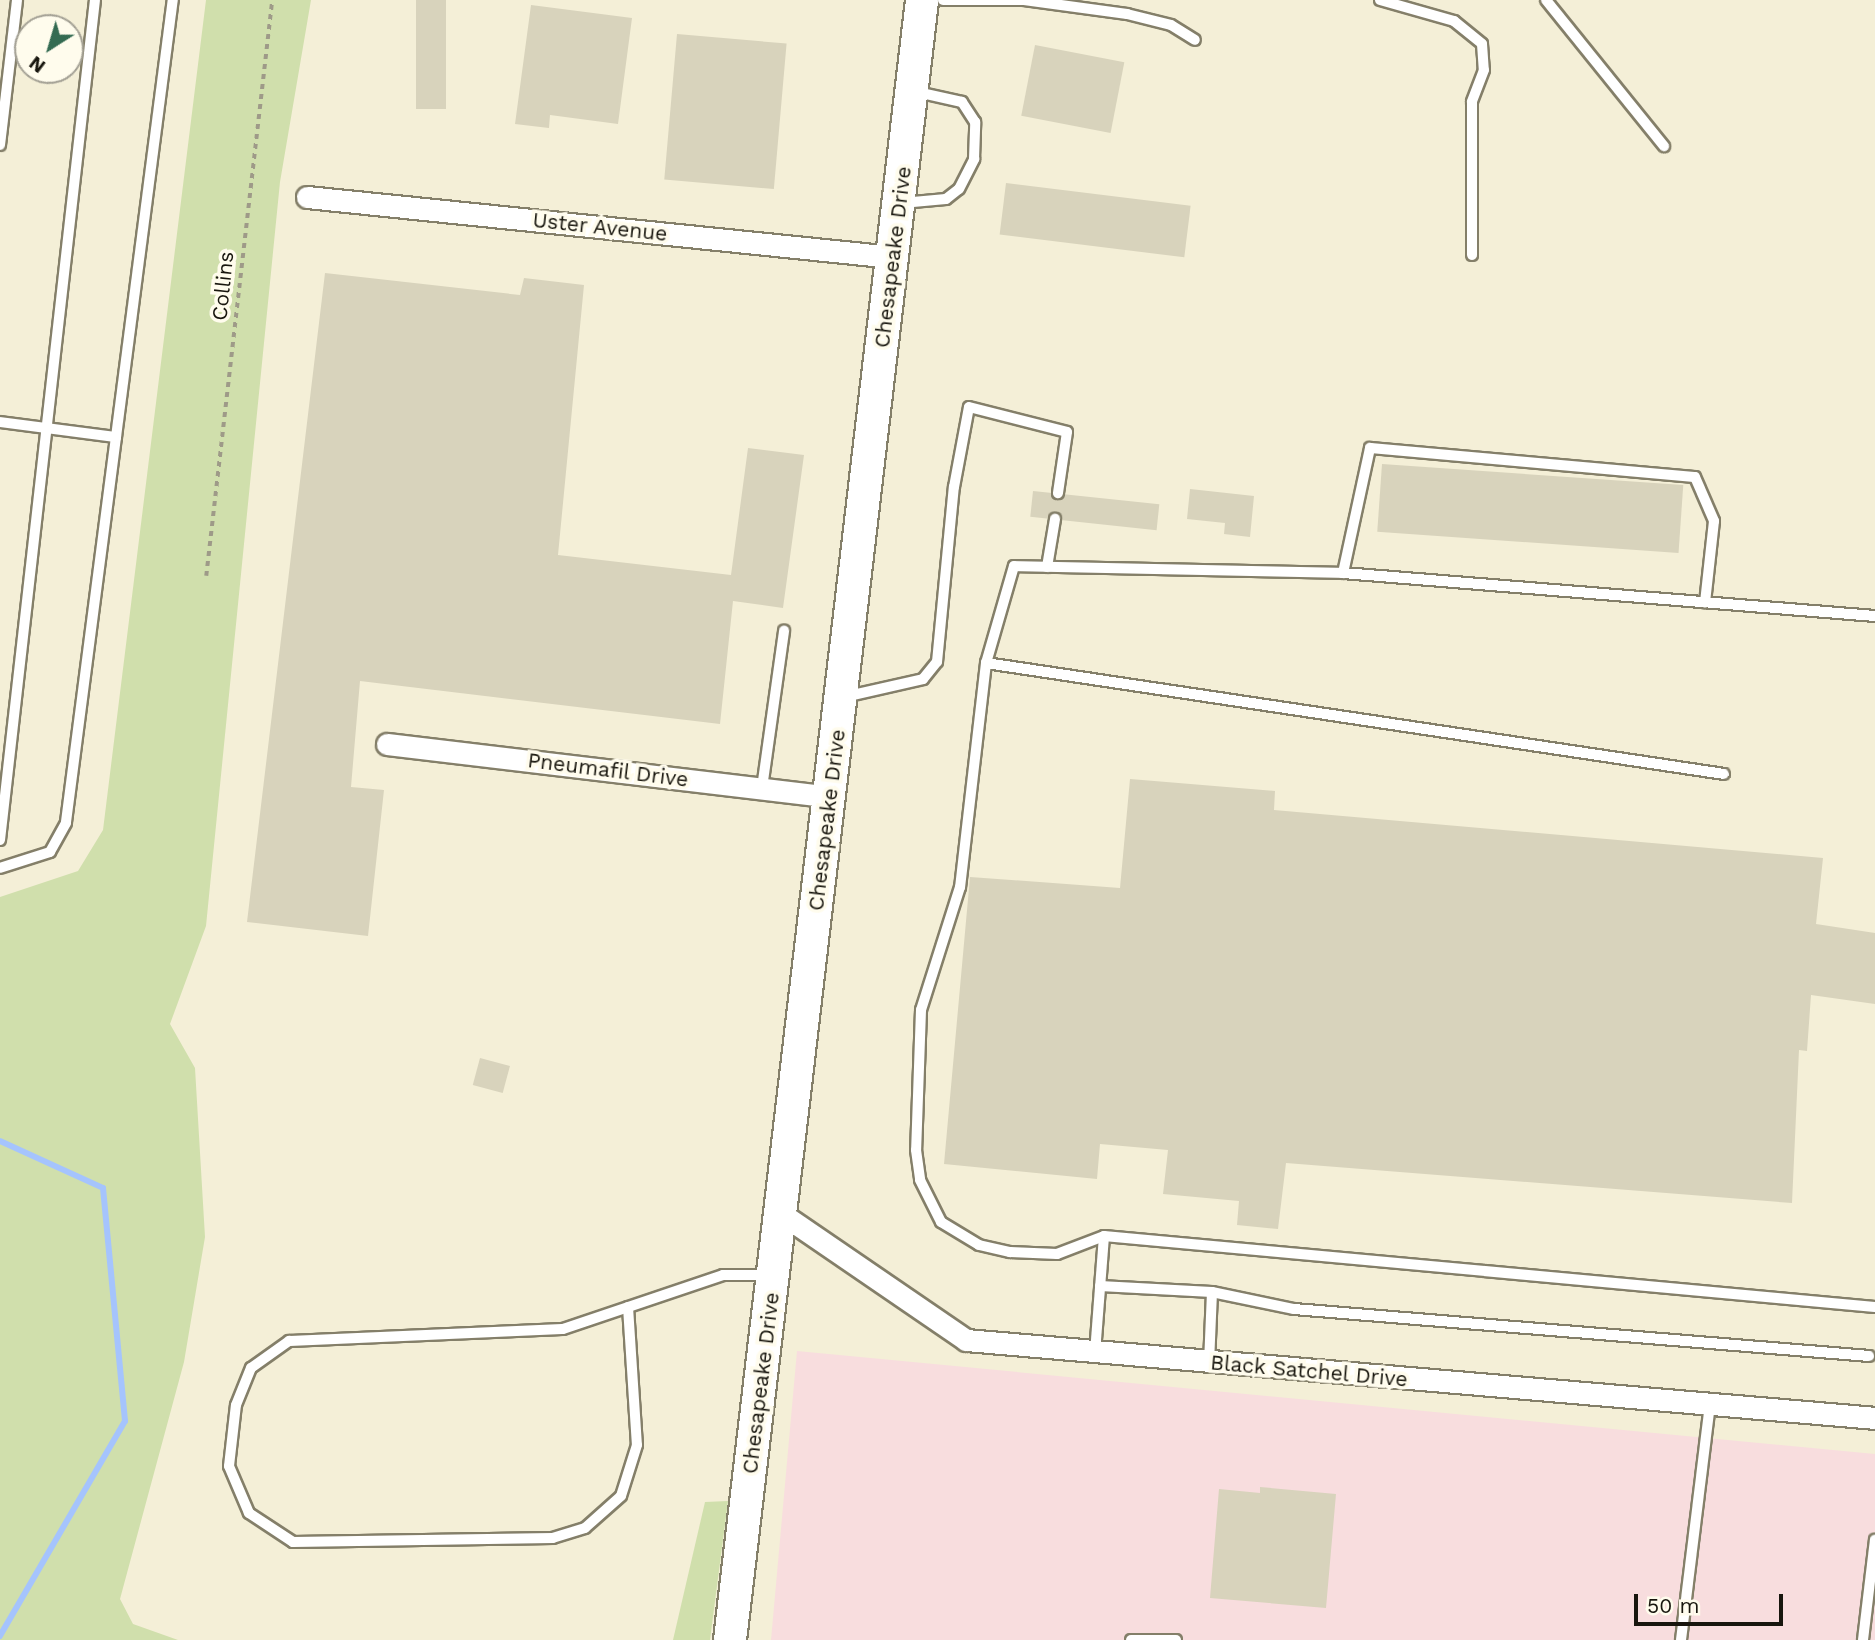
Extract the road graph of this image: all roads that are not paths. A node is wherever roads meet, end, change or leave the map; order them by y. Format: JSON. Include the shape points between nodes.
{"nodes":[{"id":1,"x":17,"y":0,"type":"edge"},
{"id":2,"x":95,"y":0,"type":"edge"},
{"id":3,"x":173,"y":0,"type":"edge"},
{"id":4,"x":922,"y":0,"type":"edge"},
{"id":5,"x":943,"y":0,"type":"edge"},
{"id":6,"x":1380,"y":0,"type":"edge"},
{"id":7,"x":1546,"y":0,"type":"edge"},
{"id":8,"x":1195,"y":40,"type":"dead end"},
{"id":9,"x":912,"y":91,"type":"junction"},
{"id":10,"x":0,"y":145,"type":"edge"},
{"id":11,"x":1664,"y":146,"type":"dead end"},
{"id":12,"x":307,"y":197,"type":"dead end"},
{"id":13,"x":899,"y":203,"type":"junction"},
{"id":14,"x":1472,"y":255,"type":"dead end"},
{"id":15,"x":892,"y":257,"type":"junction"},
{"id":16,"x":0,"y":422,"type":"edge"},
{"id":17,"x":42,"y":427,"type":"junction"},
{"id":18,"x":116,"y":437,"type":"junction"},
{"id":19,"x":1058,"y":493,"type":"dead end"},
{"id":20,"x":1055,"y":519,"type":"dead end"},
{"id":21,"x":1047,"y":567,"type":"junction"},
{"id":22,"x":1343,"y":573,"type":"junction"},
{"id":23,"x":1705,"y":603,"type":"junction"},
{"id":24,"x":1875,"y":617,"type":"edge"},
{"id":25,"x":784,"y":631,"type":"dead end"},
{"id":26,"x":986,"y":663,"type":"junction"},
{"id":27,"x":841,"y":698,"type":"junction"},
{"id":28,"x":387,"y":744,"type":"dead end"},
{"id":29,"x":1724,"y":774,"type":"dead end"},
{"id":30,"x":762,"y":788,"type":"junction"},
{"id":31,"x":829,"y":797,"type":"junction"},
{"id":32,"x":0,"y":839,"type":"edge"},
{"id":33,"x":0,"y":868,"type":"edge"},
{"id":34,"x":782,"y":1214,"type":"junction"},
{"id":35,"x":1104,"y":1236,"type":"junction"},
{"id":36,"x":774,"y":1275,"type":"junction"},
{"id":37,"x":1100,"y":1286,"type":"junction"},
{"id":38,"x":1212,"y":1292,"type":"junction"},
{"id":39,"x":628,"y":1307,"type":"junction"},
{"id":40,"x":1875,"y":1307,"type":"edge"},
{"id":41,"x":1095,"y":1353,"type":"junction"},
{"id":42,"x":1869,"y":1356,"type":"dead end"},
{"id":43,"x":1209,"y":1363,"type":"junction"},
{"id":44,"x":1710,"y":1403,"type":"junction"},
{"id":45,"x":1875,"y":1418,"type":"edge"},
{"id":46,"x":1875,"y":1539,"type":"edge"},
{"id":47,"x":730,"y":1640,"type":"edge"},
{"id":48,"x":1131,"y":1640,"type":"edge"},
{"id":49,"x":1176,"y":1640,"type":"edge"},
{"id":50,"x":1681,"y":1640,"type":"edge"},
{"id":51,"x":1863,"y":1640,"type":"edge"}],
"edges":[{"from":1,"to":10,"type":"lane"},
{"from":2,"to":17,"type":"lane"},
{"from":3,"to":18,"type":"lane"},
{"from":4,"to":9,"type":"street","name":"Chesapeake Drive"},
{"from":5,"to":8,"type":"lane","via":[[1024,0],[1127,14],[1184,30]]},
{"from":6,"to":14,"type":"lane","via":[[1454,21],[1482,44],[1484,70],[1472,102]]},
{"from":7,"to":11,"type":"lane"},
{"from":9,"to":13,"type":"street","name":"Chesapeake Drive"},
{"from":9,"to":13,"type":"lane","via":[[962,102],[975,122],[974,159],[959,189],[946,199]]},
{"from":12,"to":15,"type":"street","name":"Uster Avenue"},
{"from":13,"to":15,"type":"street","name":"Chesapeake Drive"},
{"from":15,"to":27,"type":"street","name":"Chesapeake Drive"},
{"from":16,"to":17,"type":"lane"},
{"from":17,"to":18,"type":"lane"},
{"from":17,"to":32,"type":"lane"},
{"from":18,"to":33,"type":"lane","via":[[66,823],[50,852]]},
{"from":19,"to":27,"type":"lane","via":[[1067,432],[969,407],[954,487],[937,662],[923,679]]},
{"from":20,"to":21,"type":"lane"},
{"from":21,"to":22,"type":"lane"},
{"from":21,"to":26,"type":"lane","via":[[1014,566]]},
{"from":22,"to":23,"type":"lane"},
{"from":22,"to":23,"type":"lane","via":[[1370,448],[1695,477],[1714,521]]},
{"from":23,"to":24,"type":"lane"},
{"from":25,"to":30,"type":"lane"},
{"from":26,"to":29,"type":"lane"},
{"from":26,"to":35,"type":"lane","via":[[960,887],[921,1010],[920,1180],[941,1222],[979,1245],[1057,1254]]},
{"from":27,"to":31,"type":"street","name":"Chesapeake Drive"},
{"from":28,"to":30,"type":"street","name":"Pneumafil Drive"},
{"from":30,"to":31,"type":"street","name":"Pneumafil Drive"},
{"from":31,"to":34,"type":"street","name":"Chesapeake Drive"},
{"from":34,"to":36,"type":"street","name":"Chesapeake Drive"},
{"from":34,"to":41,"type":"street","name":"Black Satchel Drive","via":[[956,1338]]},
{"from":35,"to":37,"type":"lane"},
{"from":35,"to":40,"type":"lane"},
{"from":36,"to":39,"type":"lane","via":[[723,1275]]},
{"from":36,"to":47,"type":"street","name":"Chesapeake Drive"},
{"from":37,"to":38,"type":"lane"},
{"from":37,"to":41,"type":"lane"},
{"from":38,"to":42,"type":"lane","via":[[1294,1309]]},
{"from":38,"to":43,"type":"lane"},
{"from":39,"to":39,"type":"lane","via":[[563,1328],[289,1341],[251,1368],[236,1405],[229,1466],[249,1513],[293,1542],[553,1538],[585,1528],[621,1496],[637,1446]]},
{"from":41,"to":43,"type":"street","name":"Black Satchel Drive"},
{"from":43,"to":44,"type":"street","name":"Black Satchel Drive"},
{"from":44,"to":45,"type":"street","name":"Black Satchel Drive"},
{"from":44,"to":50,"type":"lane"},
{"from":46,"to":51,"type":"lane"},
{"from":48,"to":49,"type":"lane"}]}
